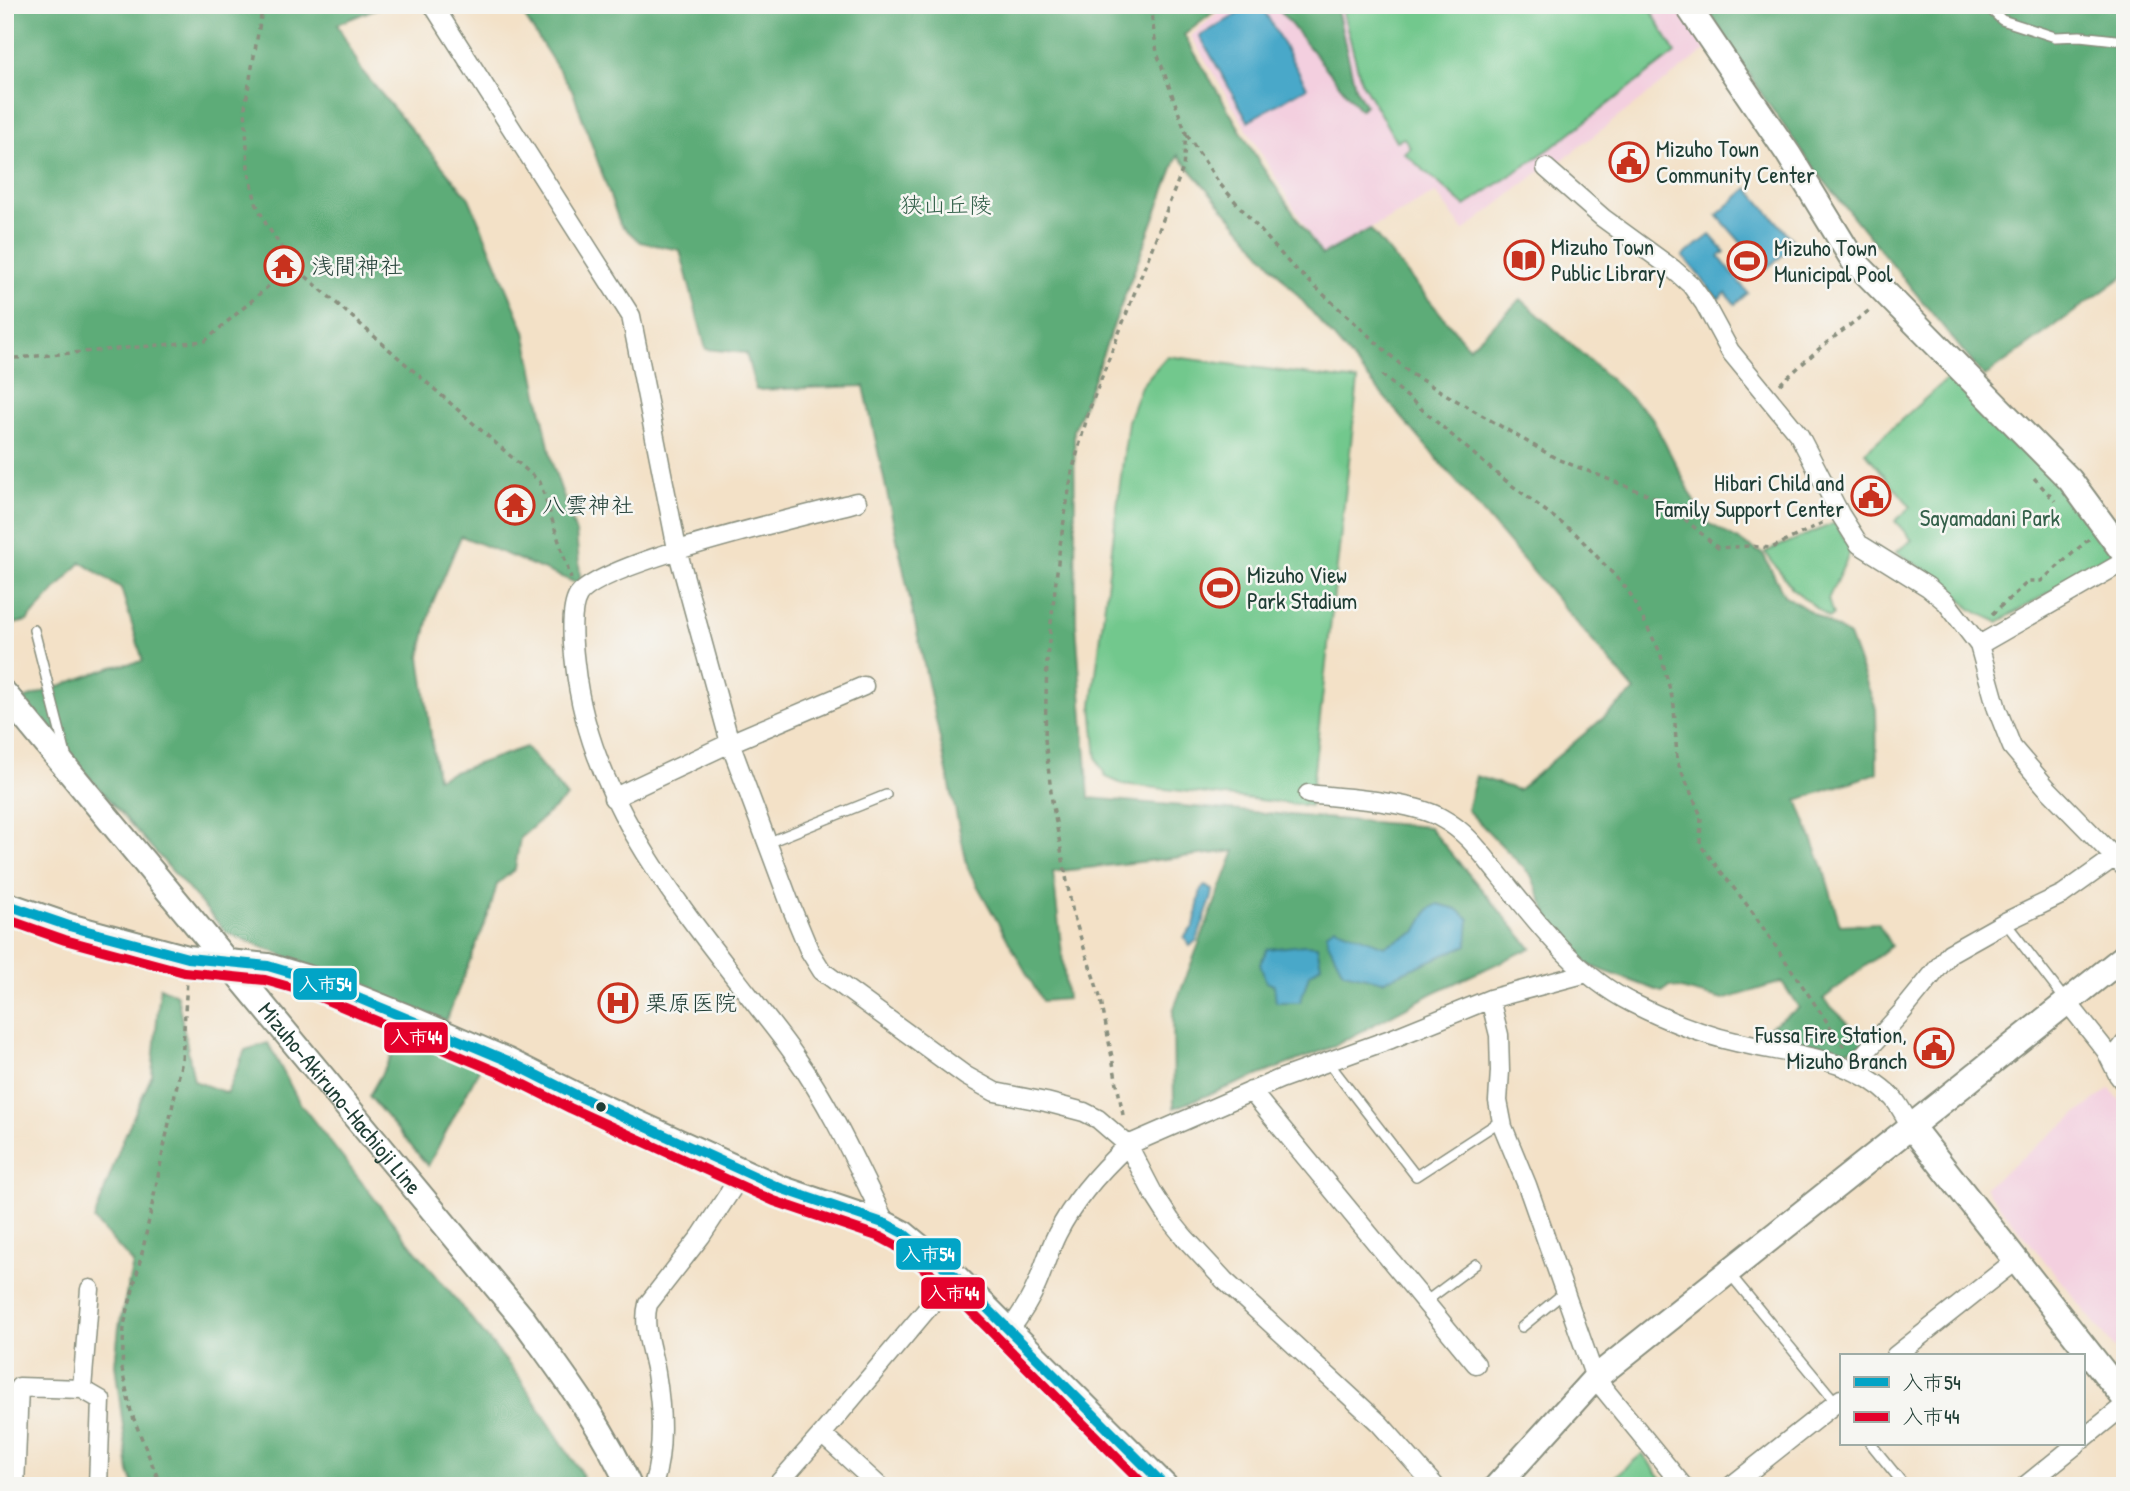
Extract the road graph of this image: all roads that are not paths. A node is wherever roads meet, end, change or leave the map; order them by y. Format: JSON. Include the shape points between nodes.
{"nodes":[{"id":1,"x":433,"y":5,"type":"edge"},
{"id":2,"x":1687,"y":5,"type":"edge"},
{"id":3,"x":1986,"y":5,"type":"edge"},
{"id":4,"x":2125,"y":41,"type":"edge"},
{"id":5,"x":1546,"y":168,"type":"dead end"},
{"id":6,"x":857,"y":502,"type":"dead end"},
{"id":7,"x":677,"y":549,"type":"junction"},
{"id":8,"x":2125,"y":555,"type":"edge"},
{"id":9,"x":2125,"y":561,"type":"edge"},
{"id":10,"x":34,"y":630,"type":"dead end"},
{"id":11,"x":1979,"y":645,"type":"junction"},
{"id":12,"x":864,"y":686,"type":"dead end"},
{"id":13,"x":5,"y":694,"type":"edge"},
{"id":14,"x":730,"y":743,"type":"junction"},
{"id":15,"x":71,"y":773,"type":"junction"},
{"id":16,"x":1308,"y":794,"type":"dead end"},
{"id":17,"x":886,"y":795,"type":"dead end"},
{"id":18,"x":613,"y":798,"type":"junction"},
{"id":19,"x":767,"y":843,"type":"junction"},
{"id":20,"x":2120,"y":862,"type":"edge"},
{"id":21,"x":5,"y":904,"type":"edge"},
{"id":22,"x":2005,"y":922,"type":"junction"},
{"id":23,"x":2125,"y":956,"type":"edge"},
{"id":24,"x":226,"y":961,"type":"junction"},
{"id":25,"x":1587,"y":973,"type":"junction"},
{"id":26,"x":1490,"y":999,"type":"junction"},
{"id":27,"x":2068,"y":1003,"type":"junction"},
{"id":28,"x":2125,"y":1044,"type":"edge"},
{"id":29,"x":2112,"y":1060,"type":"junction"},
{"id":30,"x":1328,"y":1062,"type":"junction"},
{"id":31,"x":1863,"y":1074,"type":"junction"},
{"id":32,"x":2125,"y":1084,"type":"edge"},
{"id":33,"x":1251,"y":1091,"type":"junction"},
{"id":34,"x":1502,"y":1119,"type":"junction"},
{"id":35,"x":1910,"y":1125,"type":"junction"},
{"id":36,"x":1128,"y":1145,"type":"junction"},
{"id":37,"x":743,"y":1172,"type":"junction"},
{"id":38,"x":886,"y":1224,"type":"junction"},
{"id":39,"x":2016,"y":1260,"type":"junction"},
{"id":40,"x":1476,"y":1264,"type":"dead end"},
{"id":41,"x":1728,"y":1272,"type":"junction"},
{"id":42,"x":956,"y":1276,"type":"junction"},
{"id":43,"x":90,"y":1289,"type":"dead end"},
{"id":44,"x":1565,"y":1292,"type":"junction"},
{"id":45,"x":1425,"y":1302,"type":"junction"},
{"id":46,"x":1522,"y":1327,"type":"dead end"},
{"id":47,"x":1009,"y":1331,"type":"junction"},
{"id":48,"x":1898,"y":1354,"type":"edge"},
{"id":49,"x":1476,"y":1364,"type":"dead end"},
{"id":50,"x":1595,"y":1378,"type":"junction"},
{"id":51,"x":82,"y":1389,"type":"junction"},
{"id":52,"x":2125,"y":1399,"type":"edge"},
{"id":53,"x":1840,"y":1403,"type":"edge"},
{"id":54,"x":2125,"y":1405,"type":"edge"},
{"id":55,"x":822,"y":1434,"type":"junction"},
{"id":56,"x":2084,"y":1438,"type":"edge"},
{"id":57,"x":1873,"y":1446,"type":"edge"},
{"id":58,"x":2075,"y":1446,"type":"edge"},
{"id":59,"x":15,"y":1486,"type":"edge"},
{"id":60,"x":98,"y":1486,"type":"edge"},
{"id":61,"x":629,"y":1486,"type":"edge"},
{"id":62,"x":653,"y":1486,"type":"edge"},
{"id":63,"x":776,"y":1486,"type":"edge"},
{"id":64,"x":879,"y":1486,"type":"edge"},
{"id":65,"x":1165,"y":1486,"type":"edge"},
{"id":66,"x":1435,"y":1486,"type":"edge"},
{"id":67,"x":1497,"y":1486,"type":"edge"},
{"id":68,"x":1683,"y":1486,"type":"edge"},
{"id":69,"x":1731,"y":1486,"type":"edge"},
{"id":70,"x":1906,"y":1486,"type":"edge"},
{"id":71,"x":2025,"y":1486,"type":"edge"}],
"edges":[{"from":1,"to":7,"type":"street","via":[[631,316]]},
{"from":2,"to":8,"type":"street","via":[[1789,155],[1853,260],[2070,480]]},
{"from":3,"to":4,"type":"lane","via":[[2003,20],[2055,37]]},
{"from":5,"to":11,"type":"street","via":[[1603,219],[1685,279],[1730,351],[1799,435],[1859,544],[1946,602]]},
{"from":6,"to":7,"type":"street"},
{"from":7,"to":14,"type":"street"},
{"from":7,"to":18,"type":"street","via":[[592,583],[577,597],[571,633],[576,676],[584,717]]},
{"from":9,"to":11,"type":"street"},
{"from":10,"to":15,"type":"lane"},
{"from":11,"to":20,"type":"street","via":[[2011,747]]},
{"from":12,"to":14,"type":"street"},
{"from":13,"to":15,"type":"street","name":"Mizuho-Akiruno-Hachioji Line"},
{"from":14,"to":18,"type":"street"},
{"from":14,"to":19,"type":"street"},
{"from":15,"to":24,"type":"street","name":"Mizuho-Akiruno-Hachioji Line"},
{"from":16,"to":25,"type":"street","via":[[1419,809],[1442,818],[1466,835],[1560,949]]},
{"from":17,"to":19,"type":"lane"},
{"from":18,"to":38,"type":"street","via":[[653,867],[796,1056],[837,1125]]},
{"from":19,"to":36,"type":"street","via":[[808,950],[822,971],[966,1076],[995,1092],[1084,1112]]},
{"from":20,"to":22,"type":"street"},
{"from":21,"to":24,"type":"street","via":[[188,958]]},
{"from":22,"to":27,"type":"lane"},
{"from":22,"to":31,"type":"street","via":[[1950,953],[1865,1053]]},
{"from":23,"to":27,"type":"street"},
{"from":24,"to":37,"type":"street","via":[[268,966],[315,980],[407,1017]]},
{"from":24,"to":61,"type":"street","name":"Mizuho-Akiruno-Hachioji Line","via":[[523,1319],[595,1424]]},
{"from":25,"to":26,"type":"street"},
{"from":25,"to":31,"type":"street","via":[[1629,1001],[1675,1022],[1733,1042],[1843,1065]]},
{"from":26,"to":30,"type":"street"},
{"from":26,"to":34,"type":"street","via":[[1499,1035]]},
{"from":27,"to":29,"type":"street"},
{"from":27,"to":35,"type":"street"},
{"from":28,"to":29,"type":"street"},
{"from":29,"to":32,"type":"street"},
{"from":30,"to":33,"type":"street"},
{"from":30,"to":34,"type":"lane","via":[[1416,1176]]},
{"from":31,"to":35,"type":"street","via":[[1894,1100]]},
{"from":33,"to":36,"type":"street"},
{"from":33,"to":45,"type":"street"},
{"from":34,"to":44,"type":"street"},
{"from":35,"to":39,"type":"street"},
{"from":35,"to":41,"type":"street"},
{"from":36,"to":47,"type":"street","via":[[1069,1213],[1036,1287]]},
{"from":36,"to":66,"type":"street","via":[[1153,1193],[1184,1237],[1224,1280],[1379,1423]]},
{"from":37,"to":38,"type":"street"},
{"from":37,"to":62,"type":"street","via":[[648,1304],[645,1317],[657,1376],[661,1431]]},
{"from":38,"to":42,"type":"street"},
{"from":39,"to":48,"type":"street"},
{"from":39,"to":52,"type":"street"},
{"from":40,"to":45,"type":"lane"},
{"from":41,"to":50,"type":"street"},
{"from":41,"to":53,"type":"lane"},
{"from":42,"to":47,"type":"street"},
{"from":42,"to":55,"type":"street"},
{"from":43,"to":51,"type":"street"},
{"from":44,"to":46,"type":"lane"},
{"from":44,"to":50,"type":"street"},
{"from":45,"to":49,"type":"street"},
{"from":47,"to":65,"type":"street"},
{"from":50,"to":67,"type":"street"},
{"from":50,"to":68,"type":"street"},
{"from":51,"to":59,"type":"street","via":[[19,1387]]},
{"from":51,"to":60,"type":"street","via":[[101,1399]]},
{"from":53,"to":69,"type":"street"},
{"from":54,"to":56,"type":"street"},
{"from":55,"to":63,"type":"street"},
{"from":55,"to":64,"type":"street"},
{"from":57,"to":70,"type":"lane"},
{"from":58,"to":71,"type":"street"}]}
